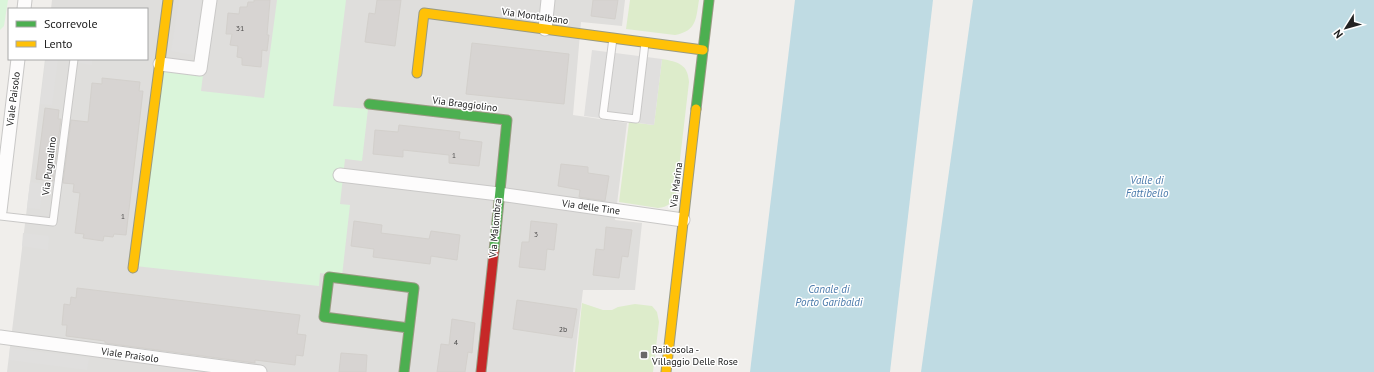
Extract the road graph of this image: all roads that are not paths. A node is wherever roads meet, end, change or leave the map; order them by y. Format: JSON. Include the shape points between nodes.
{"nodes":[{"id":1,"x":168,"y":0,"type":"edge"},
{"id":2,"x":210,"y":0,"type":"edge"},
{"id":3,"x":548,"y":0,"type":"edge"},
{"id":4,"x":709,"y":0,"type":"edge"},
{"id":5,"x":545,"y":29,"type":"junction"},
{"id":6,"x":614,"y":38,"type":"junction"},
{"id":7,"x":645,"y":42,"type":"junction"},
{"id":8,"x":703,"y":50,"type":"junction"},
{"id":9,"x":18,"y":60,"type":"edge"},
{"id":10,"x":74,"y":60,"type":"edge"},
{"id":11,"x":160,"y":64,"type":"junction"},
{"id":12,"x":417,"y":73,"type":"dead end"},
{"id":13,"x":369,"y":104,"type":"dead end"},
{"id":14,"x":340,"y":175,"type":"dead end"},
{"id":15,"x":499,"y":194,"type":"junction"},
{"id":16,"x":0,"y":211,"type":"edge"},
{"id":17,"x":0,"y":216,"type":"edge"},
{"id":18,"x":683,"y":220,"type":"junction"},
{"id":19,"x":133,"y":268,"type":"dead end"},
{"id":20,"x":409,"y":328,"type":"junction"},
{"id":21,"x":0,"y":337,"type":"edge"},
{"id":22,"x":260,"y":372,"type":"edge"},
{"id":23,"x":404,"y":372,"type":"edge"},
{"id":24,"x":481,"y":372,"type":"edge"},
{"id":25,"x":666,"y":372,"type":"edge"}],
"edges":[{"from":1,"to":11,"type":"street"},
{"from":2,"to":11,"type":"street","via":[[200,69]]},
{"from":3,"to":5,"type":"street"},
{"from":4,"to":8,"type":"street","name":"Via Marina"},
{"from":5,"to":6,"type":"street","name":"Via Montalbano"},
{"from":5,"to":12,"type":"street","name":"Via Montalbano","via":[[424,12]]},
{"from":6,"to":7,"type":"street","name":"Via Montalbano"},
{"from":6,"to":7,"type":"lane","via":[[603,115],[636,120]]},
{"from":7,"to":8,"type":"street","name":"Via Montalbano"},
{"from":8,"to":18,"type":"street","name":"Via Marina"},
{"from":9,"to":16,"type":"street","name":"Viale Paisolo"},
{"from":10,"to":17,"type":"lane","name":"Via Pugnalino","via":[[53,222]]},
{"from":11,"to":19,"type":"street"},
{"from":13,"to":15,"type":"street","name":"Via Braggiolino","via":[[507,120]]},
{"from":14,"to":15,"type":"street","name":"Via Malombra"},
{"from":15,"to":18,"type":"street","name":"Via delle Tine"},
{"from":15,"to":24,"type":"street","name":"Via Malombra"},
{"from":18,"to":25,"type":"street","name":"Via Marina"},
{"from":20,"to":20,"type":"street","via":[[414,288],[329,277],[324,317]]},
{"from":20,"to":23,"type":"street"},
{"from":21,"to":22,"type":"street","name":"Viale Praisolo"}]}
